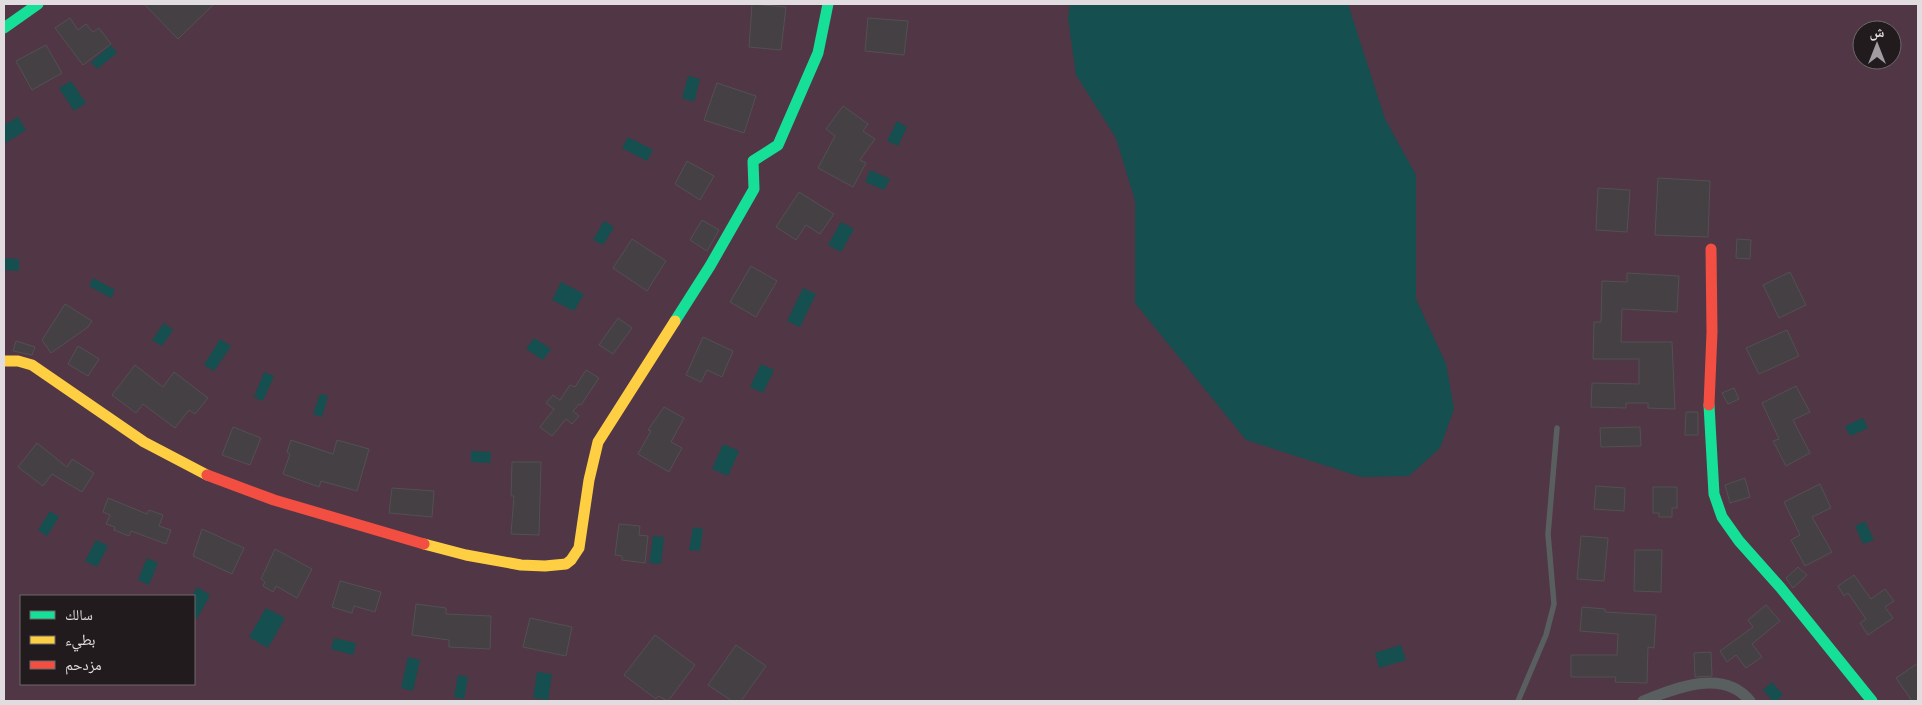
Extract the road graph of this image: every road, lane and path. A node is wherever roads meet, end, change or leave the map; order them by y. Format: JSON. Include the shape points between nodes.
{"nodes":[{"id":1,"x":38,"y":4,"type":"edge"},
{"id":2,"x":828,"y":4,"type":"edge"},
{"id":3,"x":4,"y":28,"type":"edge"},
{"id":4,"x":1711,"y":249,"type":"dead end"},
{"id":5,"x":4,"y":361,"type":"edge"},
{"id":6,"x":1557,"y":428,"type":"dead end"},
{"id":7,"x":1518,"y":701,"type":"edge"},
{"id":8,"x":1643,"y":701,"type":"edge"},
{"id":9,"x":1750,"y":701,"type":"edge"},
{"id":10,"x":1872,"y":701,"type":"edge"}],
"edges":[{"from":1,"to":3,"type":"street"},
{"from":2,"to":5,"type":"street","via":[[818,53],[778,145],[753,161],[754,189],[705,274],[598,442],[579,548],[566,564],[525,565],[464,553],[330,516],[222,480],[142,442],[32,366]]},
{"from":4,"to":10,"type":"street","via":[[1708,417],[1714,494],[1719,510],[1739,541]]},
{"from":6,"to":7,"type":"lane","via":[[1548,534],[1554,604],[1546,635]]},
{"from":8,"to":9,"type":"street","via":[[1674,689],[1707,683],[1733,687]]}]}
